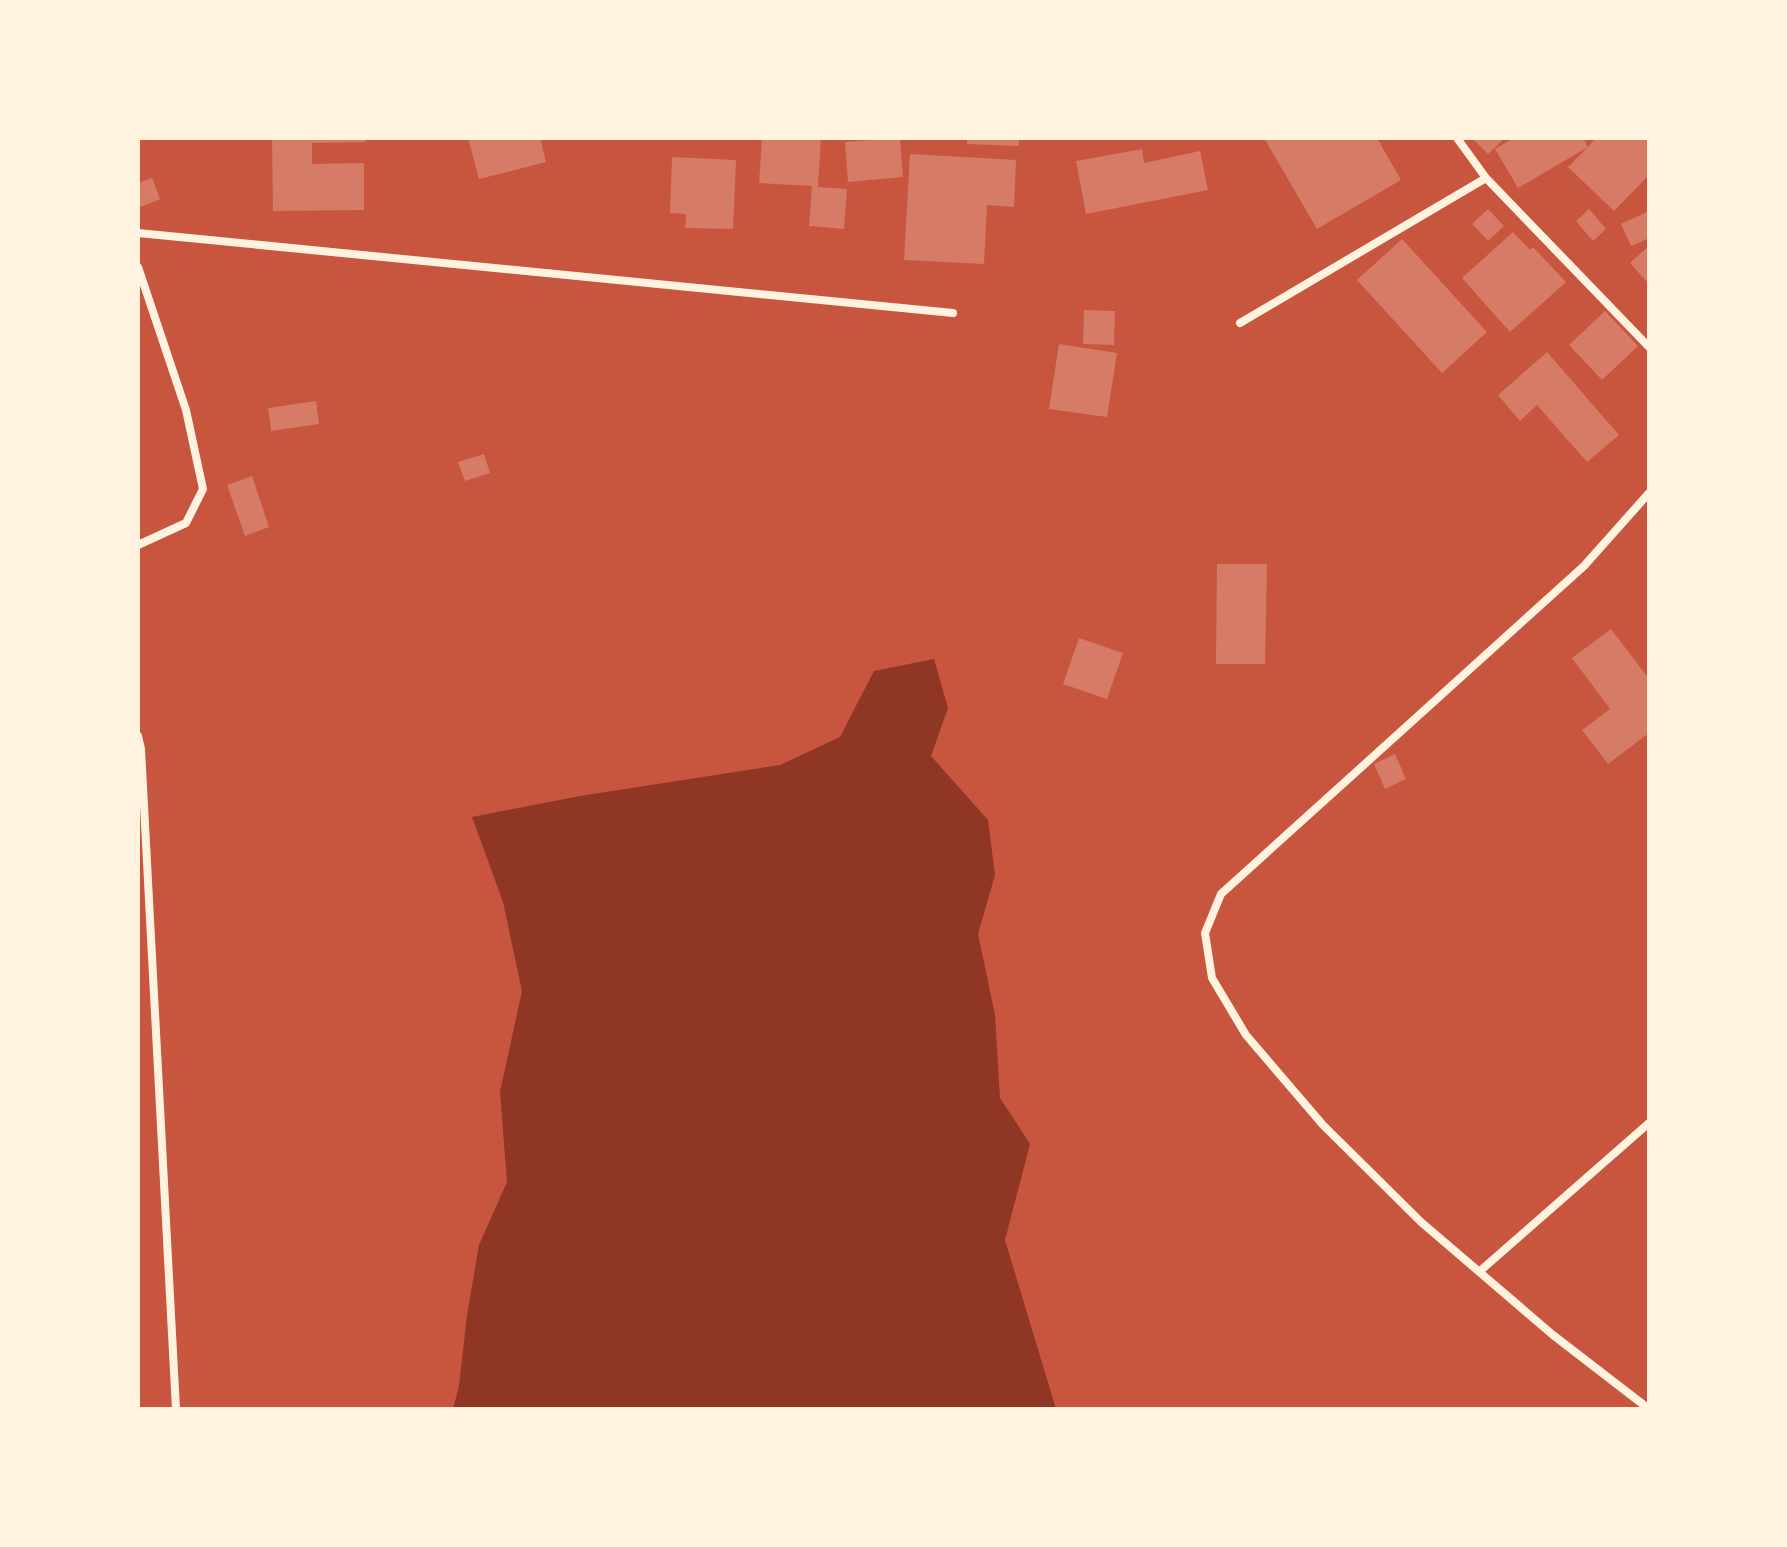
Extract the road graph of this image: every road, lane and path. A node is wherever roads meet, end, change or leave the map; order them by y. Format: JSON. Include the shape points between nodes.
{"nodes":[{"id":1,"x":1457,"y":138,"type":"edge"},
{"id":2,"x":1486,"y":178,"type":"junction"},
{"id":3,"x":138,"y":233,"type":"edge"},
{"id":4,"x":138,"y":267,"type":"edge"},
{"id":5,"x":953,"y":313,"type":"dead end"},
{"id":6,"x":1240,"y":323,"type":"dead end"},
{"id":7,"x":1649,"y":347,"type":"edge"},
{"id":8,"x":1649,"y":493,"type":"edge"},
{"id":9,"x":138,"y":545,"type":"edge"},
{"id":10,"x":138,"y":736,"type":"edge"},
{"id":11,"x":1649,"y":1123,"type":"edge"},
{"id":12,"x":1480,"y":1271,"type":"junction"},
{"id":13,"x":176,"y":1409,"type":"edge"},
{"id":14,"x":1649,"y":1409,"type":"edge"}],
"edges":[{"from":1,"to":2,"type":"street"},
{"from":2,"to":6,"type":"street"},
{"from":2,"to":7,"type":"street"},
{"from":3,"to":5,"type":"street"},
{"from":4,"to":9,"type":"street","via":[[186,410],[203,489],[186,523]]},
{"from":8,"to":12,"type":"street","via":[[1584,566],[1221,894],[1205,933],[1212,978],[1246,1035],[1323,1125],[1421,1222]]},
{"from":10,"to":13,"type":"street"},
{"from":11,"to":12,"type":"street"},
{"from":12,"to":14,"type":"street"}]}
